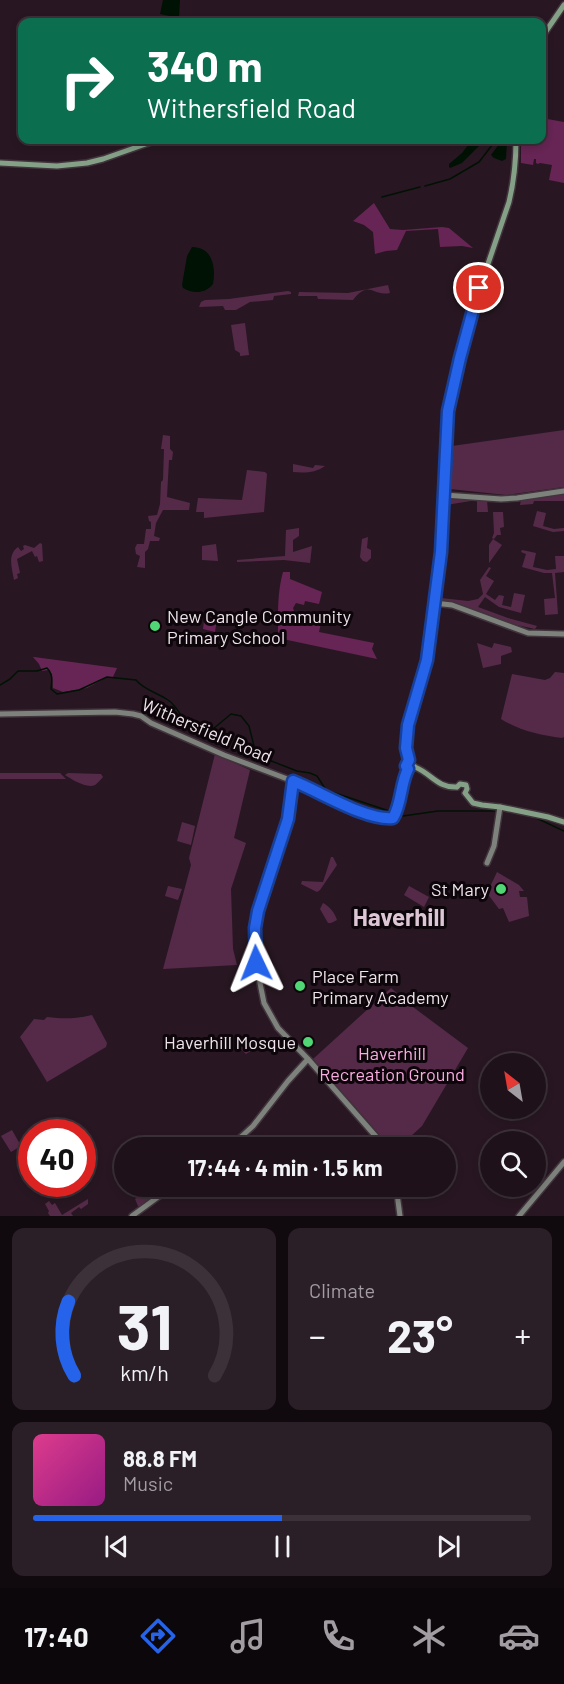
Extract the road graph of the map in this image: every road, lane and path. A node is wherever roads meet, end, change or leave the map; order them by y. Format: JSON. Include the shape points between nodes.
{"nodes":[{"id":1,"x":564,"y":5,"type":"edge"},
{"id":2,"x":546,"y":31,"type":"edge"},
{"id":3,"x":146,"y":144,"type":"edge"},
{"id":4,"x":516,"y":144,"type":"edge"},
{"id":5,"x":0,"y":162,"type":"edge"},
{"id":6,"x":564,"y":491,"type":"edge"},
{"id":7,"x":444,"y":495,"type":"junction"},
{"id":8,"x":434,"y":603,"type":"junction"},
{"id":9,"x":564,"y":634,"type":"edge"},
{"id":10,"x":0,"y":714,"type":"edge"},
{"id":11,"x":409,"y":760,"type":"junction"},
{"id":12,"x":416,"y":767,"type":"junction"},
{"id":13,"x":408,"y":769,"type":"junction"},
{"id":14,"x":296,"y":782,"type":"junction"},
{"id":15,"x":500,"y":808,"type":"junction"},
{"id":16,"x":564,"y":822,"type":"edge"},
{"id":17,"x":487,"y":863,"type":"dead end"},
{"id":18,"x":308,"y":1059,"type":"junction"},
{"id":19,"x":241,"y":1137,"type":"edge"},
{"id":20,"x":377,"y":1137,"type":"edge"},
{"id":21,"x":564,"y":1162,"type":"edge"},
{"id":22,"x":158,"y":1197,"type":"edge"},
{"id":23,"x":397,"y":1197,"type":"edge"},
{"id":24,"x":132,"y":1216,"type":"edge"},
{"id":25,"x":400,"y":1216,"type":"edge"},
{"id":26,"x":519,"y":1216,"type":"edge"}],
"edges":[{"from":1,"to":2,"type":"main road"},
{"from":3,"to":5,"type":"main road","via":[[87,163],[57,166]]},
{"from":4,"to":7,"type":"main road","via":[[509,202],[473,308],[448,411]]},
{"from":6,"to":7,"type":"street","via":[[501,499]]},
{"from":7,"to":8,"type":"main road"},
{"from":8,"to":9,"type":"street","via":[[452,605],[528,633]]},
{"from":8,"to":11,"type":"main road","via":[[427,660],[408,725]]},
{"from":10,"to":14,"type":"street","name":"Withersfield Road","via":[[133,714]]},
{"from":11,"to":12,"type":"main road"},
{"from":11,"to":13,"type":"main road"},
{"from":12,"to":13,"type":"main road"},
{"from":12,"to":15,"type":"main road","via":[[443,786],[457,788],[464,784],[465,793],[473,802]]},
{"from":13,"to":14,"type":"street","name":"Withersfield Road","via":[[396,812],[387,819],[364,813]]},
{"from":14,"to":18,"type":"street","via":[[282,841],[258,911],[255,953],[269,1015]]},
{"from":15,"to":16,"type":"main road"},
{"from":15,"to":17,"type":"street"},
{"from":18,"to":19,"type":"street"},
{"from":18,"to":20,"type":"street"},
{"from":21,"to":26,"type":"street"},
{"from":22,"to":24,"type":"street"},
{"from":23,"to":25,"type":"street"}]}
